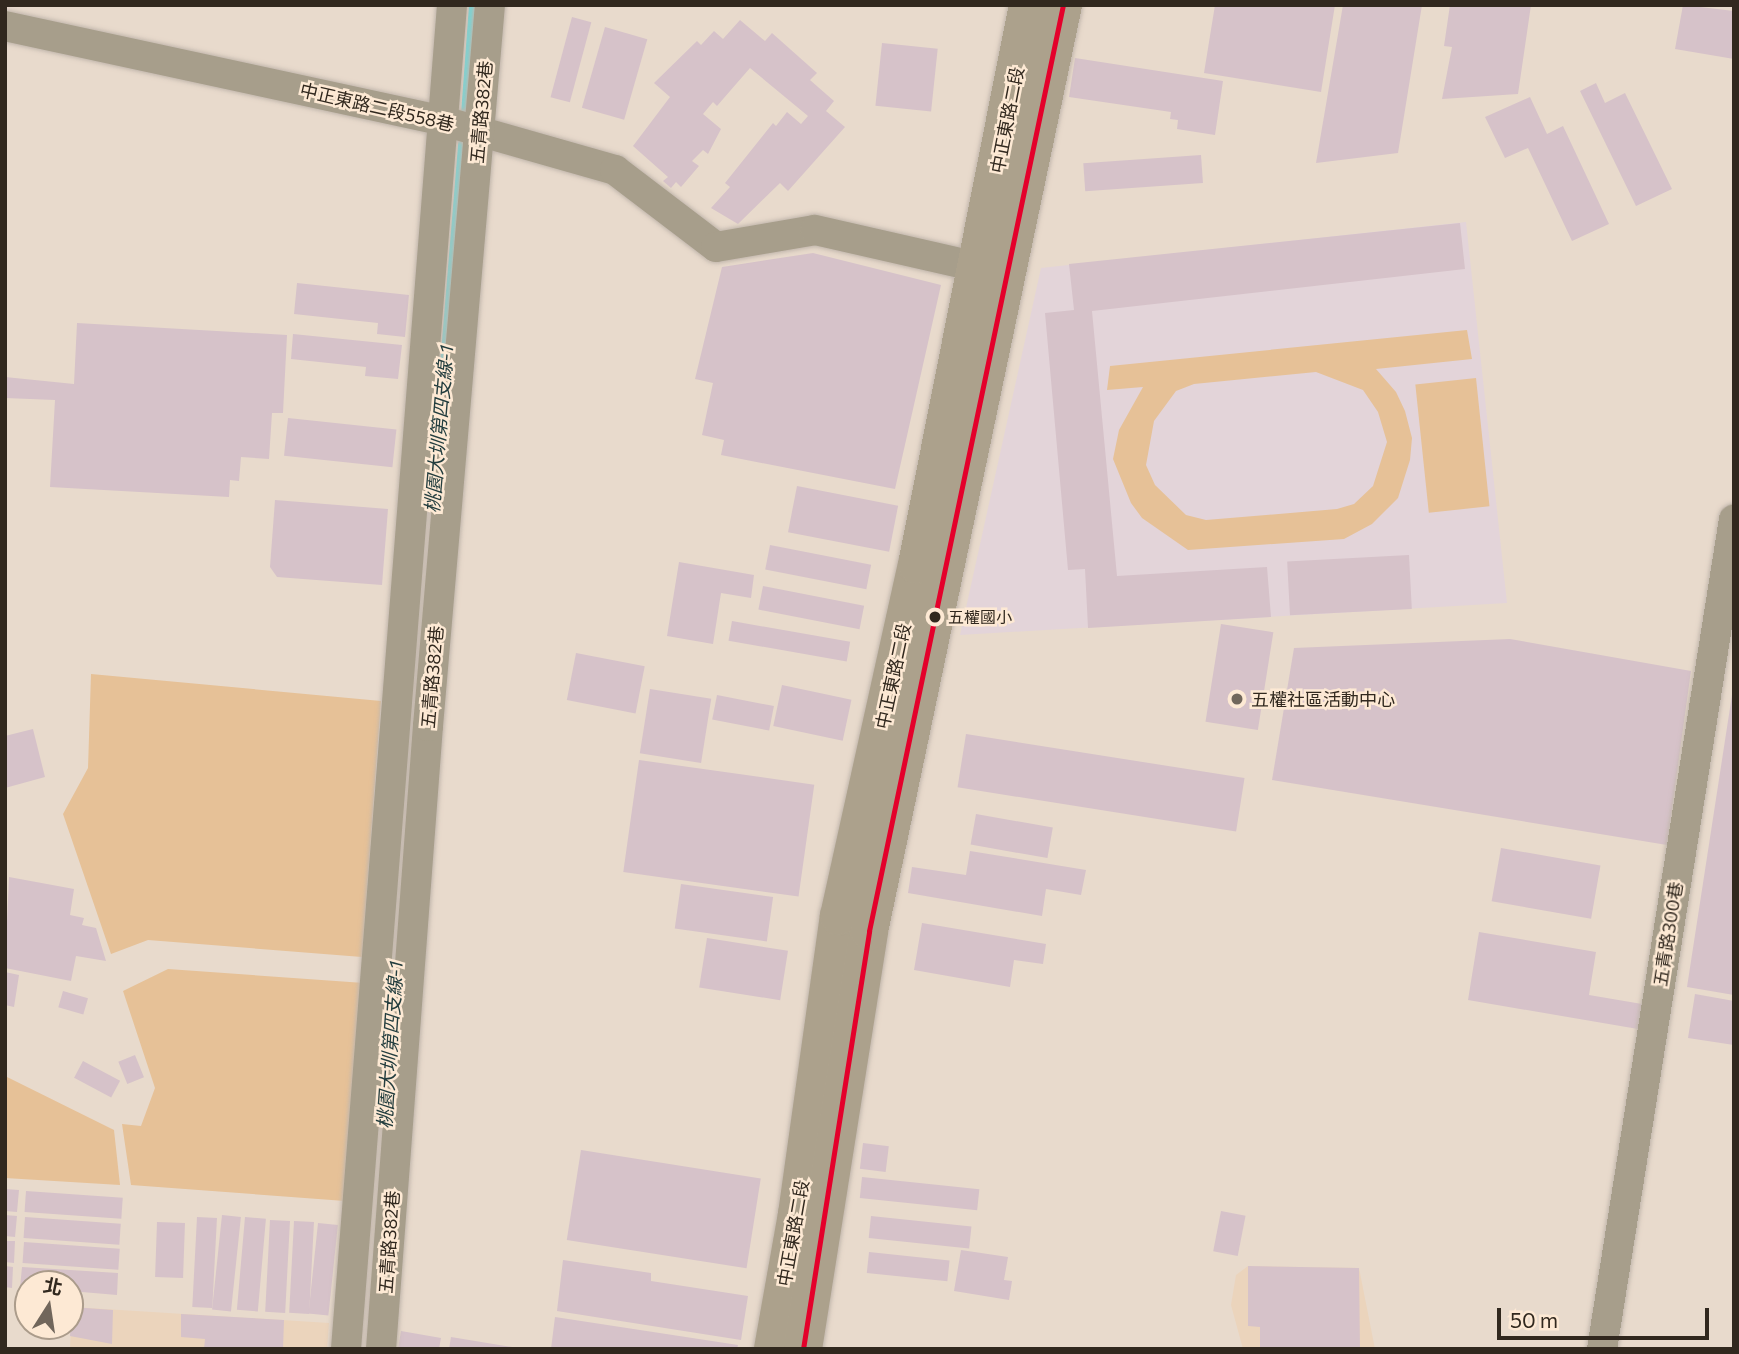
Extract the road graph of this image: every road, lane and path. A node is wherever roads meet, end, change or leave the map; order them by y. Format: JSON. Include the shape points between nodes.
{"nodes":[{"id":1,"x":452,"y":5,"type":"edge"},
{"id":2,"x":491,"y":5,"type":"edge"},
{"id":3,"x":1028,"y":5,"type":"edge"},
{"id":4,"x":1063,"y":5,"type":"edge"},
{"id":5,"x":5,"y":26,"type":"edge"},
{"id":6,"x":443,"y":121,"type":"junction"},
{"id":7,"x":480,"y":131,"type":"junction"},
{"id":8,"x":994,"y":271,"type":"junction"},
{"id":9,"x":1734,"y":519,"type":"edge"},
{"id":10,"x":395,"y":723,"type":"junction"},
{"id":11,"x":428,"y":726,"type":"junction"},
{"id":12,"x":346,"y":1349,"type":"edge"},
{"id":13,"x":381,"y":1349,"type":"edge"},
{"id":14,"x":773,"y":1349,"type":"edge"},
{"id":15,"x":803,"y":1349,"type":"edge"},
{"id":16,"x":1602,"y":1349,"type":"edge"}],
"edges":[{"from":1,"to":6,"type":"street","name":"五青路382巷"},
{"from":2,"to":7,"type":"street","name":"五青路382巷"},
{"from":3,"to":8,"type":"main road","name":"中正東路二段"},
{"from":4,"to":8,"type":"main road","name":"中正東路二段"},
{"from":5,"to":6,"type":"street","name":"中正東路二段558巷"},
{"from":6,"to":7,"type":"street","name":"中正東路二段558巷"},
{"from":6,"to":10,"type":"street","name":"五青路382巷"},
{"from":7,"to":8,"type":"street","name":"中正東路二段558巷","via":[[615,170],[716,247],[815,229]]},
{"from":7,"to":11,"type":"street","name":"五青路382巷"},
{"from":8,"to":14,"type":"main road","name":"中正東路二段","via":[[839,916]]},
{"from":8,"to":15,"type":"main road","name":"中正東路二段","via":[[869,931]]},
{"from":9,"to":16,"type":"street","name":"五青路300巷"},
{"from":10,"to":11,"type":"street"},
{"from":10,"to":12,"type":"street","name":"五青路382巷"},
{"from":11,"to":13,"type":"street","name":"五青路382巷"}]}
